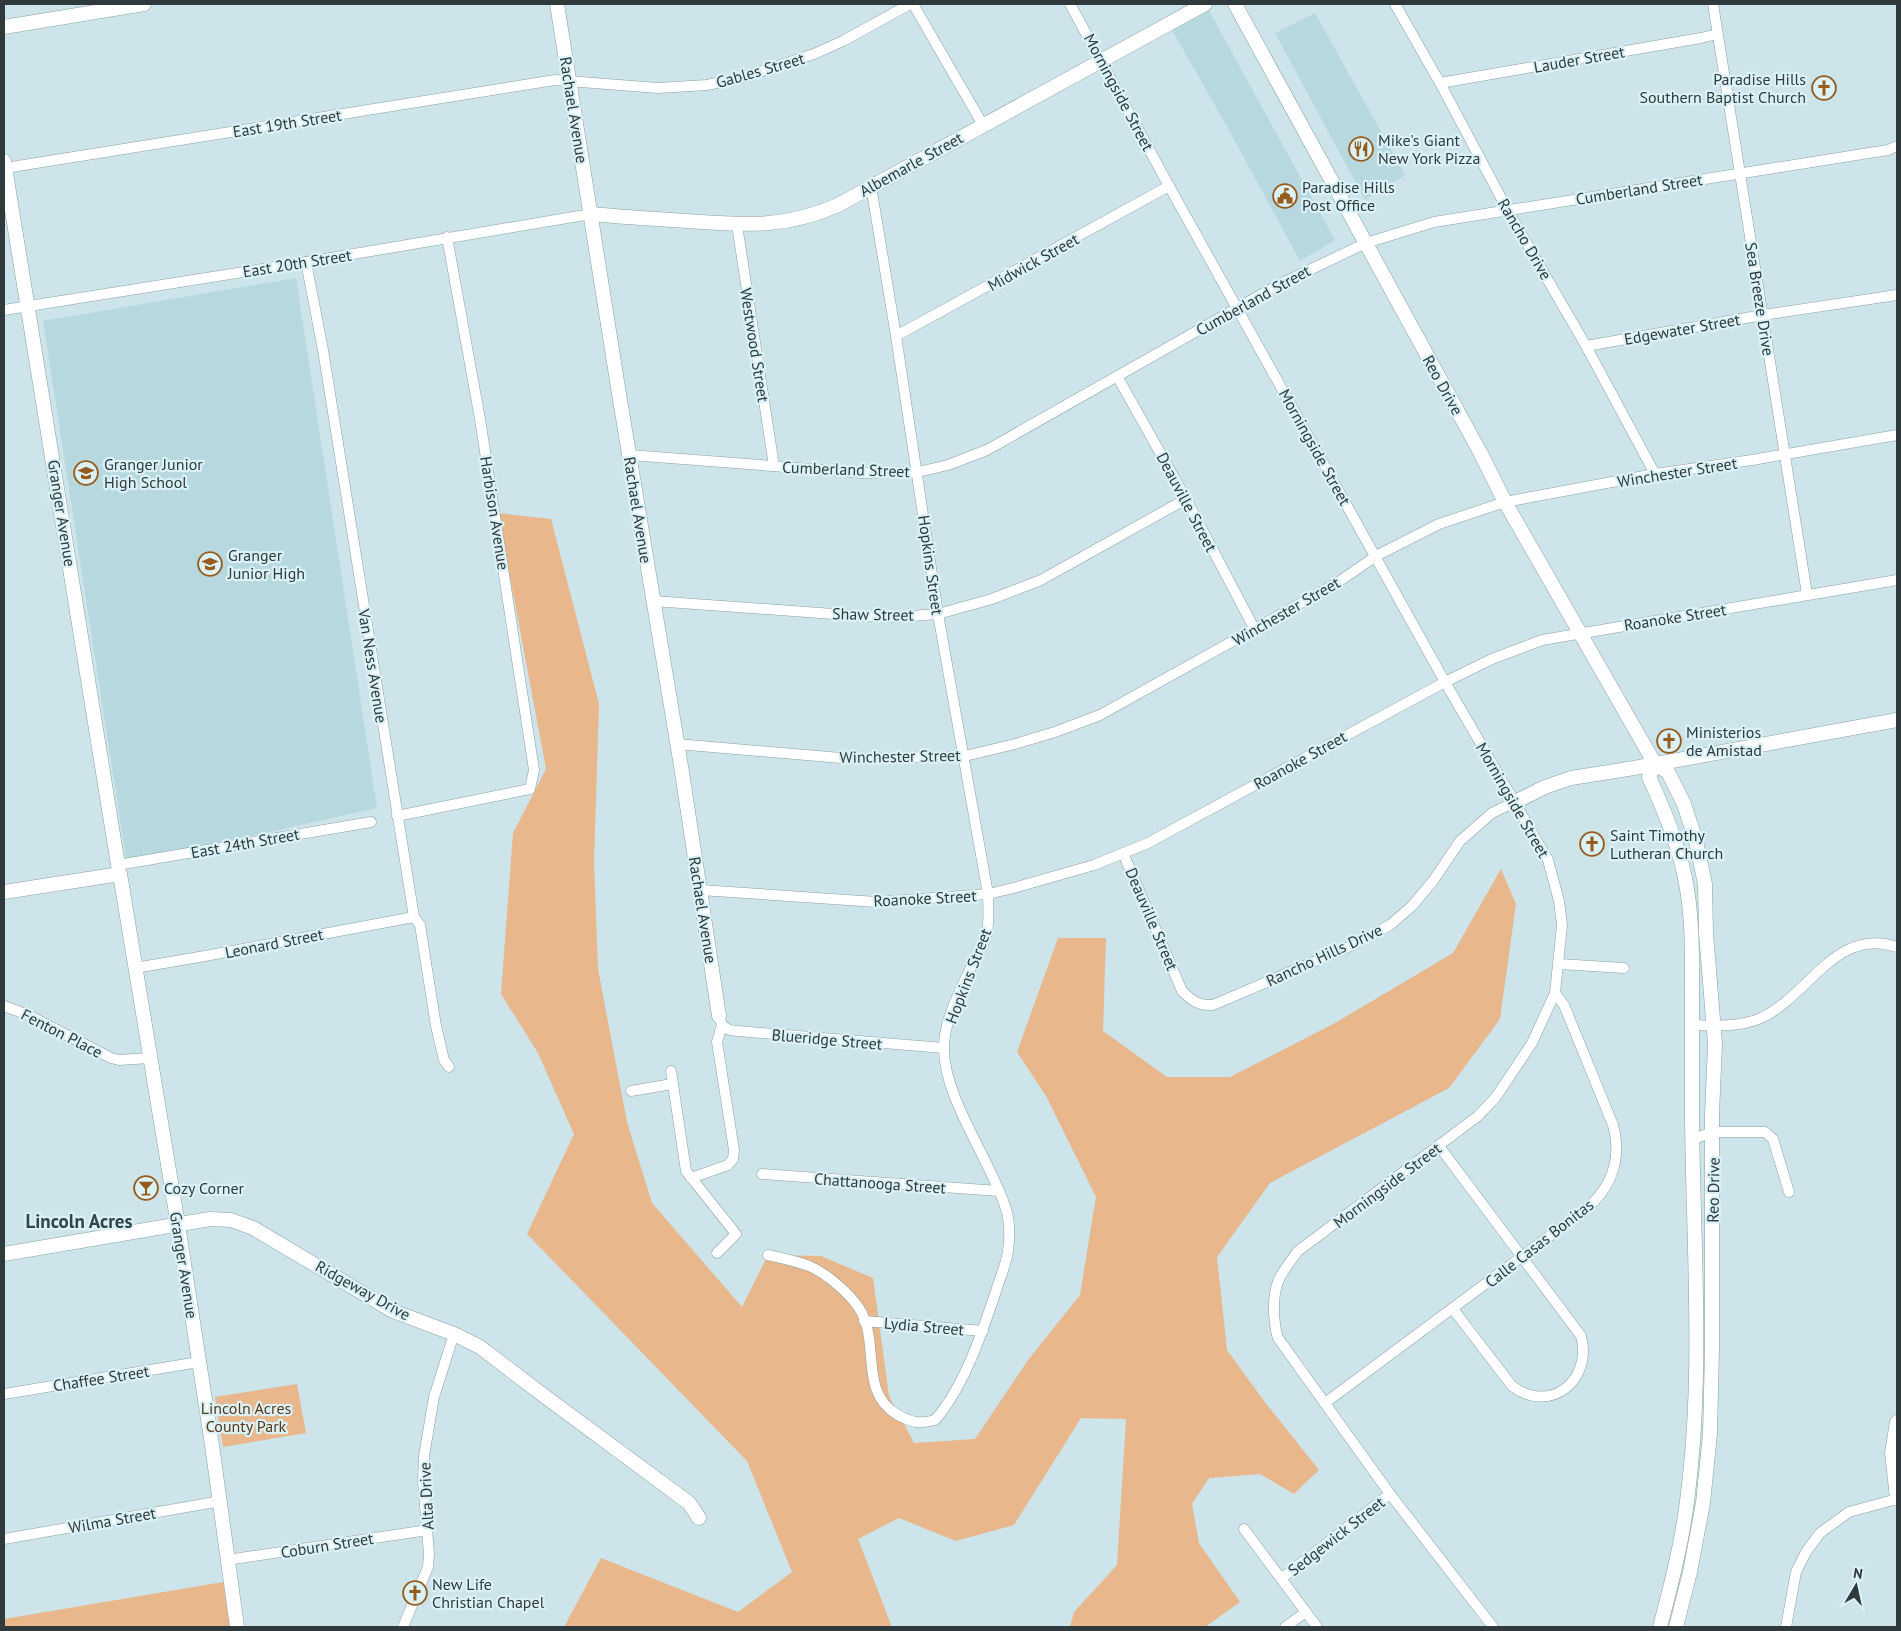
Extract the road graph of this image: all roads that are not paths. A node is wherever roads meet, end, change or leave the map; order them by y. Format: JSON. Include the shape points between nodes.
{"nodes":[{"id":1,"x":144,"y":4,"type":"edge"},
{"id":2,"x":557,"y":4,"type":"edge"},
{"id":3,"x":911,"y":4,"type":"edge"},
{"id":4,"x":1070,"y":4,"type":"edge"},
{"id":5,"x":1205,"y":4,"type":"edge"},
{"id":6,"x":1235,"y":4,"type":"edge"},
{"id":7,"x":1395,"y":4,"type":"edge"},
{"id":8,"x":1712,"y":4,"type":"edge"},
{"id":9,"x":4,"y":27,"type":"edge"},
{"id":10,"x":1717,"y":34,"type":"junction"},
{"id":11,"x":1102,"y":60,"type":"junction"},
{"id":12,"x":569,"y":81,"type":"junction"},
{"id":13,"x":1440,"y":83,"type":"junction"},
{"id":14,"x":983,"y":125,"type":"junction"},
{"id":15,"x":1897,"y":146,"type":"edge"},
{"id":16,"x":4,"y":165,"type":"edge"},
{"id":17,"x":1739,"y":173,"type":"junction"},
{"id":18,"x":871,"y":186,"type":"junction"},
{"id":19,"x":1170,"y":186,"type":"junction"},
{"id":20,"x":1507,"y":210,"type":"junction"},
{"id":21,"x":591,"y":214,"type":"junction"},
{"id":22,"x":737,"y":224,"type":"junction"},
{"id":23,"x":447,"y":237,"type":"junction"},
{"id":24,"x":1366,"y":242,"type":"junction"},
{"id":25,"x":306,"y":262,"type":"junction"},
{"id":26,"x":1897,"y":295,"type":"edge"},
{"id":27,"x":27,"y":306,"type":"junction"},
{"id":28,"x":1237,"y":307,"type":"junction"},
{"id":29,"x":4,"y":310,"type":"edge"},
{"id":30,"x":1763,"y":315,"type":"junction"},
{"id":31,"x":896,"y":336,"type":"junction"},
{"id":32,"x":1586,"y":346,"type":"junction"},
{"id":33,"x":1117,"y":376,"type":"junction"},
{"id":34,"x":1897,"y":436,"type":"edge"},
{"id":35,"x":1785,"y":454,"type":"junction"},
{"id":36,"x":630,"y":455,"type":"junction"},
{"id":37,"x":774,"y":466,"type":"junction"},
{"id":38,"x":918,"y":472,"type":"junction"},
{"id":39,"x":1655,"y":474,"type":"junction"},
{"id":40,"x":1186,"y":499,"type":"junction"},
{"id":41,"x":1505,"y":502,"type":"junction"},
{"id":42,"x":1376,"y":556,"type":"junction"},
{"id":43,"x":1897,"y":580,"type":"edge"},
{"id":44,"x":1807,"y":594,"type":"junction"},
{"id":45,"x":653,"y":601,"type":"junction"},
{"id":46,"x":938,"y":614,"type":"junction"},
{"id":47,"x":1255,"y":630,"type":"junction"},
{"id":48,"x":1581,"y":633,"type":"junction"},
{"id":49,"x":1445,"y":682,"type":"junction"},
{"id":50,"x":1897,"y":720,"type":"edge"},
{"id":51,"x":677,"y":744,"type":"junction"},
{"id":52,"x":964,"y":756,"type":"junction"},
{"id":53,"x":1655,"y":764,"type":"junction"},
{"id":54,"x":1515,"y":802,"type":"junction"},
{"id":55,"x":397,"y":816,"type":"junction"},
{"id":56,"x":371,"y":822,"type":"dead end"},
{"id":57,"x":1123,"y":853,"type":"junction"},
{"id":58,"x":119,"y":870,"type":"junction"},
{"id":59,"x":700,"y":890,"type":"junction"},
{"id":60,"x":4,"y":892,"type":"edge"},
{"id":61,"x":988,"y":894,"type":"junction"},
{"id":62,"x":414,"y":916,"type":"junction"},
{"id":63,"x":1897,"y":947,"type":"edge"},
{"id":64,"x":1558,"y":964,"type":"junction"},
{"id":65,"x":135,"y":968,"type":"junction"},
{"id":66,"x":1624,"y":968,"type":"dead end"},
{"id":67,"x":1180,"y":985,"type":"joint"},
{"id":68,"x":1555,"y":993,"type":"junction"},
{"id":69,"x":4,"y":1006,"type":"edge"},
{"id":70,"x":721,"y":1021,"type":"junction"},
{"id":71,"x":1693,"y":1025,"type":"junction"},
{"id":72,"x":1713,"y":1026,"type":"junction"},
{"id":73,"x":944,"y":1048,"type":"junction"},
{"id":74,"x":150,"y":1058,"type":"junction"},
{"id":75,"x":449,"y":1067,"type":"dead end"},
{"id":76,"x":671,"y":1071,"type":"dead end"},
{"id":77,"x":672,"y":1084,"type":"junction"},
{"id":78,"x":631,"y":1091,"type":"dead end"},
{"id":79,"x":1713,"y":1132,"type":"junction"},
{"id":80,"x":1693,"y":1139,"type":"junction"},
{"id":81,"x":1439,"y":1146,"type":"junction"},
{"id":82,"x":762,"y":1174,"type":"dead end"},
{"id":83,"x":691,"y":1178,"type":"junction"},
{"id":84,"x":999,"y":1192,"type":"junction"},
{"id":85,"x":1789,"y":1192,"type":"dead end"},
{"id":86,"x":178,"y":1225,"type":"junction"},
{"id":87,"x":717,"y":1253,"type":"dead end"},
{"id":88,"x":4,"y":1254,"type":"edge"},
{"id":89,"x":768,"y":1255,"type":"dead end"},
{"id":90,"x":1522,"y":1257,"type":"junction"},
{"id":91,"x":1453,"y":1309,"type":"junction"},
{"id":92,"x":864,"y":1321,"type":"junction"},
{"id":93,"x":983,"y":1331,"type":"junction"},
{"id":94,"x":454,"y":1334,"type":"junction"},
{"id":95,"x":199,"y":1362,"type":"junction"},
{"id":96,"x":4,"y":1394,"type":"edge"},
{"id":97,"x":1325,"y":1403,"type":"junction"},
{"id":98,"x":1897,"y":1422,"type":"edge"},
{"id":99,"x":1390,"y":1494,"type":"junction"},
{"id":100,"x":1897,"y":1499,"type":"edge"},
{"id":101,"x":221,"y":1501,"type":"junction"},
{"id":102,"x":699,"y":1518,"type":"dead end"},
{"id":103,"x":1244,"y":1529,"type":"dead end"},
{"id":104,"x":428,"y":1530,"type":"junction"},
{"id":105,"x":4,"y":1539,"type":"edge"},
{"id":106,"x":227,"y":1560,"type":"junction"},
{"id":107,"x":1282,"y":1578,"type":"junction"},
{"id":108,"x":1306,"y":1612,"type":"junction"},
{"id":109,"x":237,"y":1627,"type":"edge"},
{"id":110,"x":403,"y":1627,"type":"edge"},
{"id":111,"x":1285,"y":1627,"type":"edge"},
{"id":112,"x":1317,"y":1627,"type":"edge"},
{"id":113,"x":1493,"y":1627,"type":"edge"},
{"id":114,"x":1660,"y":1627,"type":"edge"},
{"id":115,"x":1676,"y":1627,"type":"edge"},
{"id":116,"x":1786,"y":1627,"type":"edge"}],
"edges":[{"from":1,"to":9,"type":"street"},
{"from":2,"to":12,"type":"street","name":"Rachael Avenue"},
{"from":3,"to":12,"type":"street","name":"Gables Street","via":[[814,54],[741,78],[706,85],[658,88]]},
{"from":3,"to":14,"type":"street"},
{"from":4,"to":11,"type":"street","name":"Morningside Street"},
{"from":5,"to":11,"type":"street","name":"Albemarle Street"},
{"from":6,"to":24,"type":"street","name":"Reo Drive"},
{"from":7,"to":13,"type":"street","name":"Rancho Drive"},
{"from":8,"to":10,"type":"street","name":"Sea Breeze Drive"},
{"from":10,"to":13,"type":"street","name":"Lauder Street"},
{"from":10,"to":17,"type":"street","name":"Sea Breeze Drive"},
{"from":11,"to":14,"type":"street","name":"Albemarle Street"},
{"from":11,"to":19,"type":"street","name":"Morningside Street"},
{"from":12,"to":16,"type":"street","name":"East 19th Street","via":[[546,81]]},
{"from":12,"to":21,"type":"street","name":"Rachael Avenue"},
{"from":13,"to":20,"type":"street","name":"Rancho Drive"},
{"from":14,"to":18,"type":"street","name":"Albemarle Street"},
{"from":15,"to":17,"type":"street","name":"Cumberland Street"},
{"from":16,"to":27,"type":"street","name":"Granger Avenue"},
{"from":17,"to":20,"type":"street","name":"Cumberland Street"},
{"from":17,"to":30,"type":"street","name":"Sea Breeze Drive"},
{"from":18,"to":22,"type":"street","name":"Albemarle Street","via":[[825,210],[798,219],[768,224]]},
{"from":18,"to":31,"type":"street","name":"Hopkins Street"},
{"from":19,"to":28,"type":"street","name":"Morningside Street"},
{"from":19,"to":31,"type":"street","name":"Midwick Street"},
{"from":20,"to":24,"type":"street","name":"Cumberland Street","via":[[1434,222]]},
{"from":20,"to":32,"type":"street","name":"Rancho Drive"},
{"from":21,"to":22,"type":"street","name":"Albemarle Street"},
{"from":21,"to":23,"type":"street","name":"East 20th Street"},
{"from":21,"to":36,"type":"street","name":"Rachael Avenue"},
{"from":22,"to":37,"type":"street","name":"Westwood Street"},
{"from":23,"to":25,"type":"street","name":"East 20th Street"},
{"from":23,"to":55,"type":"street","name":"Harbison Avenue","via":[[480,418],[534,770],[530,789]]},
{"from":24,"to":28,"type":"street","name":"Cumberland Street"},
{"from":24,"to":41,"type":"street","name":"Reo Drive"},
{"from":25,"to":27,"type":"street","name":"East 20th Street"},
{"from":25,"to":55,"type":"street","name":"Van Ness Avenue","via":[[323,350]]},
{"from":26,"to":30,"type":"street","name":"Edgewater Street"},
{"from":27,"to":29,"type":"street","name":"East 20th Street"},
{"from":27,"to":58,"type":"street","name":"Granger Avenue"},
{"from":28,"to":33,"type":"street","name":"Cumberland Street"},
{"from":28,"to":42,"type":"street","name":"Morningside Street"},
{"from":30,"to":32,"type":"street","name":"Edgewater Street"},
{"from":30,"to":35,"type":"street","name":"Sea Breeze Drive"},
{"from":31,"to":38,"type":"street","name":"Hopkins Street"},
{"from":32,"to":39,"type":"street","name":"Rancho Drive"},
{"from":33,"to":38,"type":"street","name":"Cumberland Street","via":[[986,450]]},
{"from":33,"to":40,"type":"street","name":"Deauville Street"},
{"from":34,"to":35,"type":"street","name":"Winchester Street"},
{"from":35,"to":39,"type":"street","name":"Winchester Street"},
{"from":35,"to":44,"type":"street","name":"Sea Breeze Drive"},
{"from":36,"to":37,"type":"street","name":"Cumberland Street"},
{"from":36,"to":45,"type":"street","name":"Rachael Avenue"},
{"from":37,"to":38,"type":"street","name":"Cumberland Street","via":[[863,473]]},
{"from":38,"to":46,"type":"street","name":"Hopkins Street"},
{"from":39,"to":41,"type":"street","name":"Winchester Street"},
{"from":40,"to":46,"type":"street","name":"Shaw Street","via":[[1041,580],[992,599]]},
{"from":40,"to":47,"type":"street","name":"Deauville Street"},
{"from":41,"to":42,"type":"street","name":"Winchester Street","via":[[1439,524]]},
{"from":41,"to":48,"type":"street","name":"Reo Drive"},
{"from":42,"to":47,"type":"street","name":"Winchester Street","via":[[1337,583]]},
{"from":42,"to":49,"type":"street","name":"Morningside Street"},
{"from":43,"to":44,"type":"street","name":"Roanoke Street"},
{"from":44,"to":48,"type":"street","name":"Roanoke Street"},
{"from":45,"to":46,"type":"street","name":"Shaw Street","via":[[861,616]]},
{"from":45,"to":51,"type":"street","name":"Rachael Avenue"},
{"from":46,"to":52,"type":"street","name":"Hopkins Street"},
{"from":47,"to":52,"type":"street","name":"Winchester Street","via":[[1100,715],[1030,740]]},
{"from":48,"to":49,"type":"street","name":"Roanoke Street","via":[[1542,640]]},
{"from":48,"to":53,"type":"street","name":"Reo Drive"},
{"from":49,"to":54,"type":"street","name":"Morningside Street"},
{"from":49,"to":57,"type":"street","name":"Roanoke Street","via":[[1163,836]]},
{"from":50,"to":53,"type":"street","name":"Rancho Hills Drive"},
{"from":51,"to":52,"type":"street","name":"Winchester Street","via":[[852,759]]},
{"from":51,"to":59,"type":"street","name":"Rachael Avenue"},
{"from":52,"to":61,"type":"street","name":"Hopkins Street"},
{"from":53,"to":54,"type":"street","name":"Rancho Hills Drive","via":[[1571,778]]},
{"from":53,"to":71,"type":"street","name":"Reo Drive","via":[[1649,777],[1666,813],[1688,897],[1692,935]]},
{"from":53,"to":72,"type":"street","name":"Reo Drive","via":[[1668,772],[1684,804],[1696,841],[1705,884]]},
{"from":54,"to":64,"type":"street","name":"Morningside Street","via":[[1548,860],[1559,901],[1562,925]]},
{"from":54,"to":67,"type":"street","name":"Rancho Hills Drive","via":[[1492,813],[1460,841],[1433,881],[1390,925],[1353,945],[1213,1004],[1204,1006],[1192,1001]]},
{"from":55,"to":62,"type":"street","name":"Van Ness Avenue"},
{"from":56,"to":58,"type":"street","name":"East 24th Street"},
{"from":57,"to":61,"type":"street","name":"Roanoke Street","via":[[1094,865]]},
{"from":57,"to":67,"type":"street","name":"Deauville Street"},
{"from":58,"to":60,"type":"street","name":"East 24th Street"},
{"from":58,"to":65,"type":"street","name":"Granger Avenue"},
{"from":59,"to":61,"type":"street","name":"Roanoke Street","via":[[877,902]]},
{"from":59,"to":70,"type":"street","name":"Rachael Avenue"},
{"from":61,"to":73,"type":"street","name":"Hopkins Street","via":[[986,937],[952,1012]]},
{"from":62,"to":65,"type":"street","name":"Leonard Street"},
{"from":62,"to":75,"type":"street","name":"Van Ness Avenue","via":[[420,925],[436,1026],[444,1060]]},
{"from":63,"to":72,"type":"street","via":[[1875,942],[1850,948],[1833,958],[1807,983],[1760,1019]]},
{"from":64,"to":66,"type":"street"},
{"from":64,"to":68,"type":"street","name":"Morningside Street"},
{"from":65,"to":74,"type":"street","name":"Granger Avenue"},
{"from":68,"to":81,"type":"street","name":"Morningside Street","via":[[1532,1043],[1496,1097],[1478,1116]]},
{"from":68,"to":90,"type":"street","name":"Calle Casas Bonitas","via":[[1564,1005],[1613,1125],[1616,1161],[1606,1188],[1594,1202]]},
{"from":69,"to":74,"type":"street","name":"Fenton Place","via":[[111,1058]]},
{"from":70,"to":73,"type":"street","name":"Blueridge Street","via":[[729,1030]]},
{"from":70,"to":83,"type":"street","via":[[717,1042],[733,1160],[728,1165]]},
{"from":71,"to":72,"type":"street"},
{"from":71,"to":80,"type":"street","name":"Reo Drive"},
{"from":72,"to":79,"type":"street","name":"Reo Drive"},
{"from":73,"to":84,"type":"street","name":"Hopkins Street","via":[[946,1069],[957,1104]]},
{"from":74,"to":86,"type":"street","name":"Granger Avenue"},
{"from":76,"to":77,"type":"street"},
{"from":77,"to":78,"type":"street"},
{"from":77,"to":83,"type":"street","via":[[686,1171]]},
{"from":79,"to":80,"type":"street"},
{"from":79,"to":85,"type":"street","via":[[1765,1132],[1773,1139]]},
{"from":79,"to":115,"type":"street","name":"Reo Drive","via":[[1710,1434],[1703,1503]]},
{"from":80,"to":114,"type":"street","name":"Reo Drive","via":[[1696,1270],[1694,1435],[1687,1502]]},
{"from":81,"to":90,"type":"street"},
{"from":81,"to":97,"type":"street","name":"Morningside Street","via":[[1298,1250],[1281,1273],[1274,1294],[1275,1330]]},
{"from":82,"to":84,"type":"street","name":"Chattanooga Street"},
{"from":83,"to":87,"type":"street","via":[[736,1234]]},
{"from":84,"to":93,"type":"street","name":"Hopkins Street","via":[[1006,1207],[1008,1252]]},
{"from":86,"to":88,"type":"street","name":"Ridgeway Drive"},
{"from":86,"to":94,"type":"street","name":"Ridgeway Drive","via":[[231,1220],[253,1228],[393,1311]]},
{"from":86,"to":95,"type":"street","name":"Granger Avenue"},
{"from":89,"to":92,"type":"street","name":"Hopkins Street","via":[[810,1267],[833,1282],[850,1297]]},
{"from":90,"to":91,"type":"street","name":"Calle Casas Bonitas"},
{"from":90,"to":91,"type":"street","via":[[1581,1336],[1582,1362],[1577,1376],[1567,1386],[1544,1396],[1531,1396],[1512,1386]]},
{"from":91,"to":97,"type":"street","name":"Calle Casas Bonitas"},
{"from":92,"to":93,"type":"street","name":"Lydia Street"},
{"from":92,"to":93,"type":"street","name":"Hopkins Street","via":[[870,1338],[873,1383],[879,1397],[895,1414],[918,1424],[935,1420],[941,1413]]},
{"from":94,"to":102,"type":"street","name":"Ridgeway Drive","via":[[480,1346],[688,1503]]},
{"from":94,"to":104,"type":"street","name":"Alta Drive","via":[[434,1397],[424,1456]]},
{"from":95,"to":96,"type":"street","name":"Chaffee Street"},
{"from":95,"to":101,"type":"street","name":"Granger Avenue"},
{"from":97,"to":99,"type":"street","name":"Morningside Street"},
{"from":98,"to":100,"type":"street","via":[[1892,1453]]},
{"from":99,"to":107,"type":"street","name":"Sedgewick Street"},
{"from":99,"to":113,"type":"street","name":"Morningside Street"},
{"from":100,"to":116,"type":"street","via":[[1849,1512],[1820,1533],[1796,1572]]},
{"from":101,"to":105,"type":"street","name":"Wilma Street"},
{"from":101,"to":106,"type":"street","name":"Granger Avenue"},
{"from":103,"to":107,"type":"street"},
{"from":104,"to":106,"type":"street","name":"Coburn Street"},
{"from":104,"to":110,"type":"street","name":"Alta Drive","via":[[428,1567]]},
{"from":106,"to":109,"type":"street","name":"Granger Avenue"},
{"from":107,"to":108,"type":"street"},
{"from":108,"to":111,"type":"street"},
{"from":108,"to":112,"type":"street"}]}
